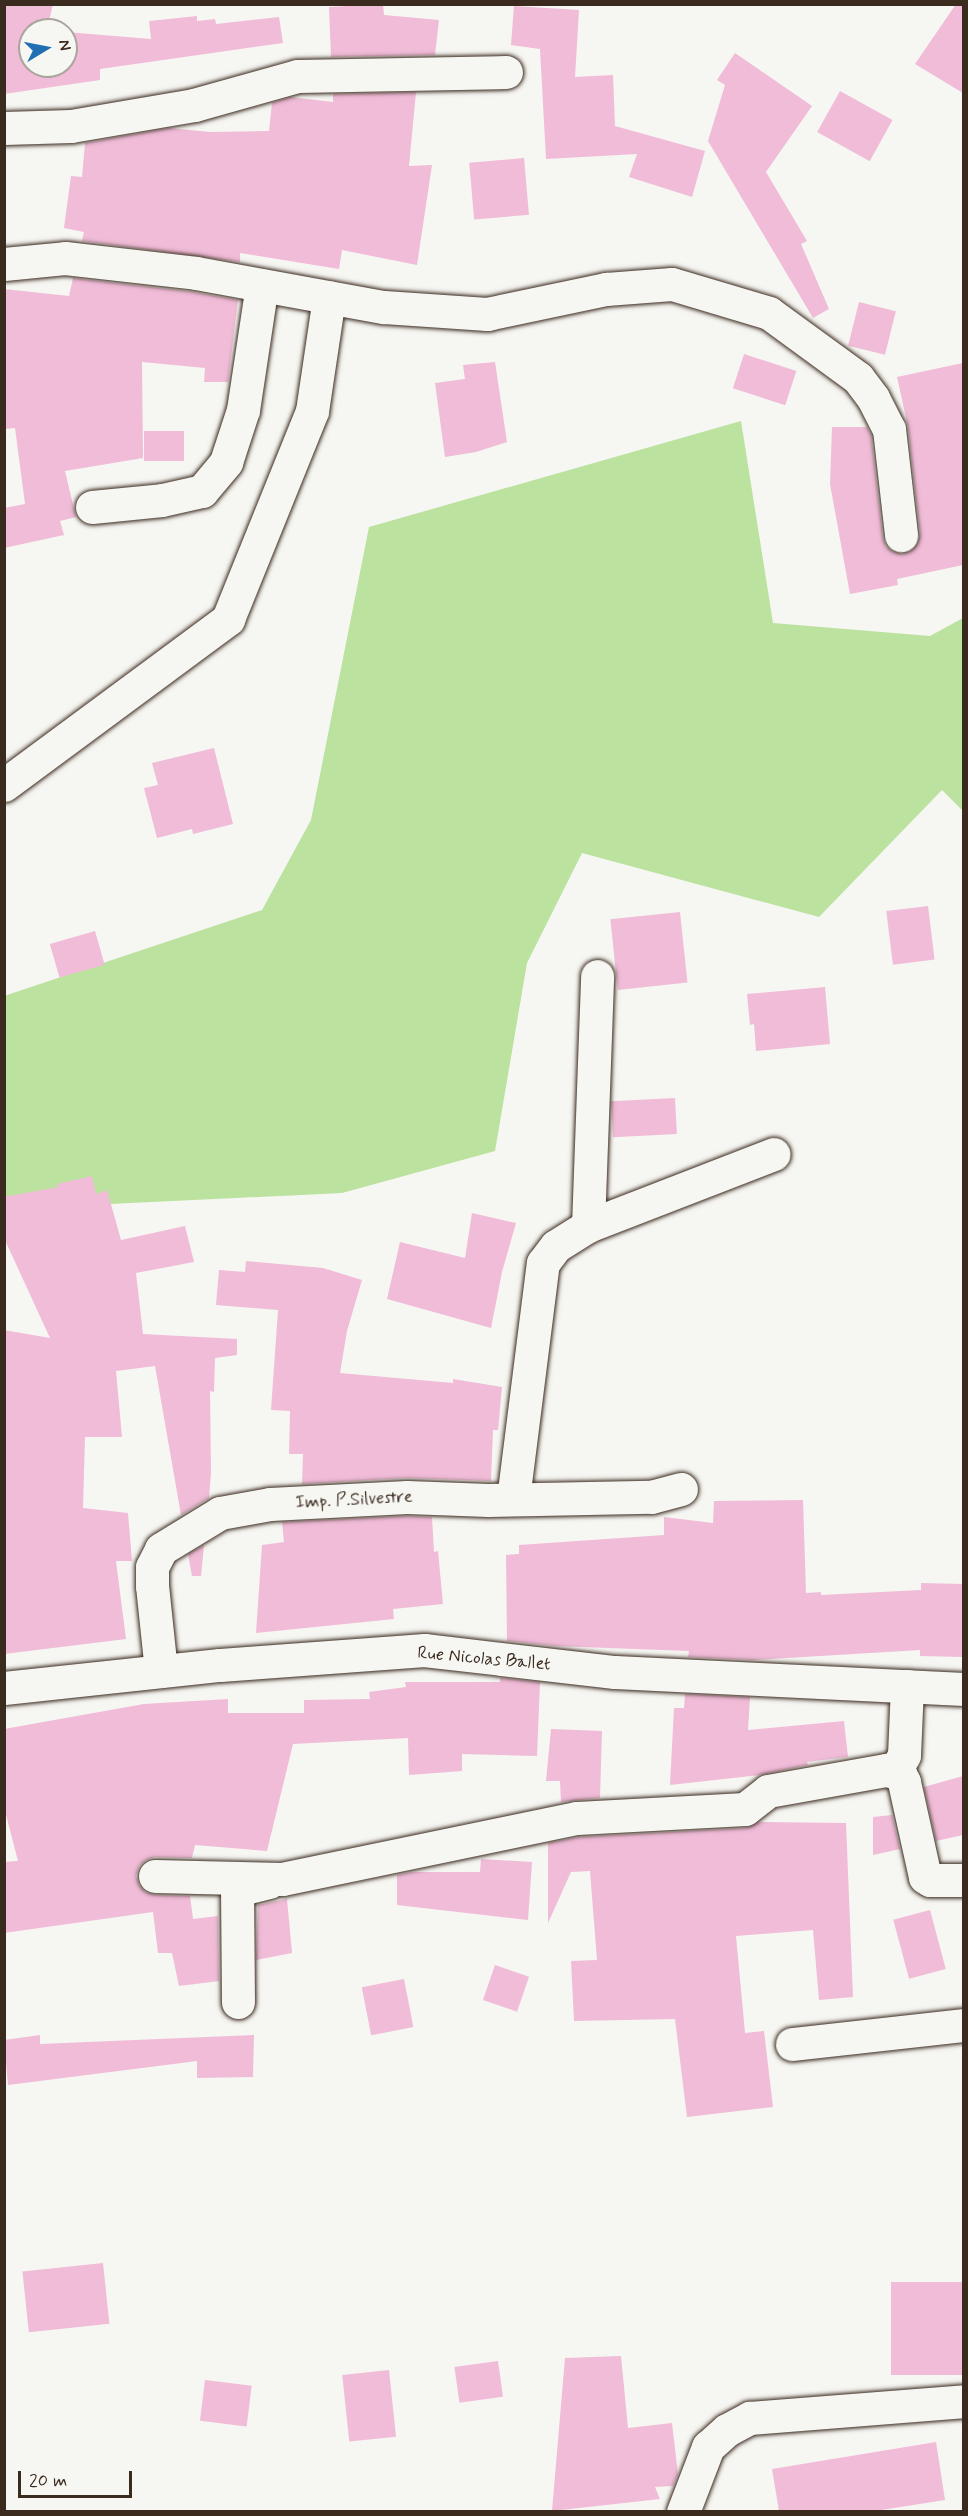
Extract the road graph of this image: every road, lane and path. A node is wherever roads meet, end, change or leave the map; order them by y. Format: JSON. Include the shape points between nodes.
{"nodes":[{"id":1,"x":506,"y":72,"type":"dead end"},
{"id":2,"x":4,"y":128,"type":"edge"},
{"id":3,"x":4,"y":264,"type":"edge"},
{"id":4,"x":262,"y":285,"type":"junction"},
{"id":5,"x":329,"y":297,"type":"junction"},
{"id":6,"x":92,"y":507,"type":"dead end"},
{"id":7,"x":901,"y":535,"type":"dead end"},
{"id":8,"x":4,"y":784,"type":"edge"},
{"id":9,"x":597,"y":976,"type":"dead end"},
{"id":10,"x":774,"y":1154,"type":"dead end"},
{"id":11,"x":588,"y":1226,"type":"junction"},
{"id":12,"x":681,"y":1489,"type":"dead end"},
{"id":13,"x":513,"y":1499,"type":"junction"},
{"id":14,"x":161,"y":1671,"type":"junction"},
{"id":15,"x":907,"y":1686,"type":"junction"},
{"id":16,"x":4,"y":1688,"type":"edge"},
{"id":17,"x":963,"y":1689,"type":"edge"},
{"id":18,"x":887,"y":1770,"type":"junction"},
{"id":19,"x":155,"y":1876,"type":"dead end"},
{"id":20,"x":282,"y":1879,"type":"junction"},
{"id":21,"x":963,"y":1880,"type":"edge"},
{"id":22,"x":238,"y":2002,"type":"dead end"},
{"id":23,"x":963,"y":2025,"type":"edge"},
{"id":24,"x":792,"y":2044,"type":"dead end"},
{"id":25,"x":963,"y":2401,"type":"edge"},
{"id":26,"x":682,"y":2511,"type":"edge"}],
"edges":[{"from":1,"to":2,"type":"street","via":[[297,76],[194,105],[71,126]]},
{"from":3,"to":4,"type":"street","via":[[65,258]]},
{"from":4,"to":5,"type":"street"},
{"from":4,"to":6,"type":"street","via":[[243,410],[226,462],[202,491],[162,500]]},
{"from":5,"to":7,"type":"street","via":[[384,307],[487,314],[606,289],[672,284],[769,313],[858,378],[873,398],[889,429]]},
{"from":5,"to":8,"type":"street","via":[[312,411],[228,619]]},
{"from":9,"to":11,"type":"street"},
{"from":10,"to":11,"type":"street"},
{"from":11,"to":13,"type":"street","via":[[556,1246],[543,1263]]},
{"from":12,"to":13,"type":"street","name":"Imp. P.Silvestre","via":[[651,1497]]},
{"from":13,"to":14,"type":"street","name":"Imp. P.Silvestre","via":[[407,1497],[270,1504],[220,1514],[161,1549],[152,1568]]},
{"from":14,"to":15,"type":"street","name":"Rue Nicolas Ballet","via":[[424,1650],[615,1672]]},
{"from":14,"to":16,"type":"street","name":"Rue Nicolas Ballet"},
{"from":15,"to":17,"type":"street","name":"Rue Nicolas Ballet"},
{"from":15,"to":18,"type":"street","via":[[903,1761],[897,1768]]},
{"from":18,"to":20,"type":"street","via":[[768,1791],[745,1809],[577,1818]]},
{"from":18,"to":21,"type":"street","via":[[900,1774],[904,1782],[925,1877]]},
{"from":19,"to":20,"type":"street"},
{"from":20,"to":22,"type":"street","via":[[237,1890]]},
{"from":23,"to":24,"type":"street"},
{"from":25,"to":26,"type":"street","via":[[750,2418],[727,2430],[708,2447]]}]}
